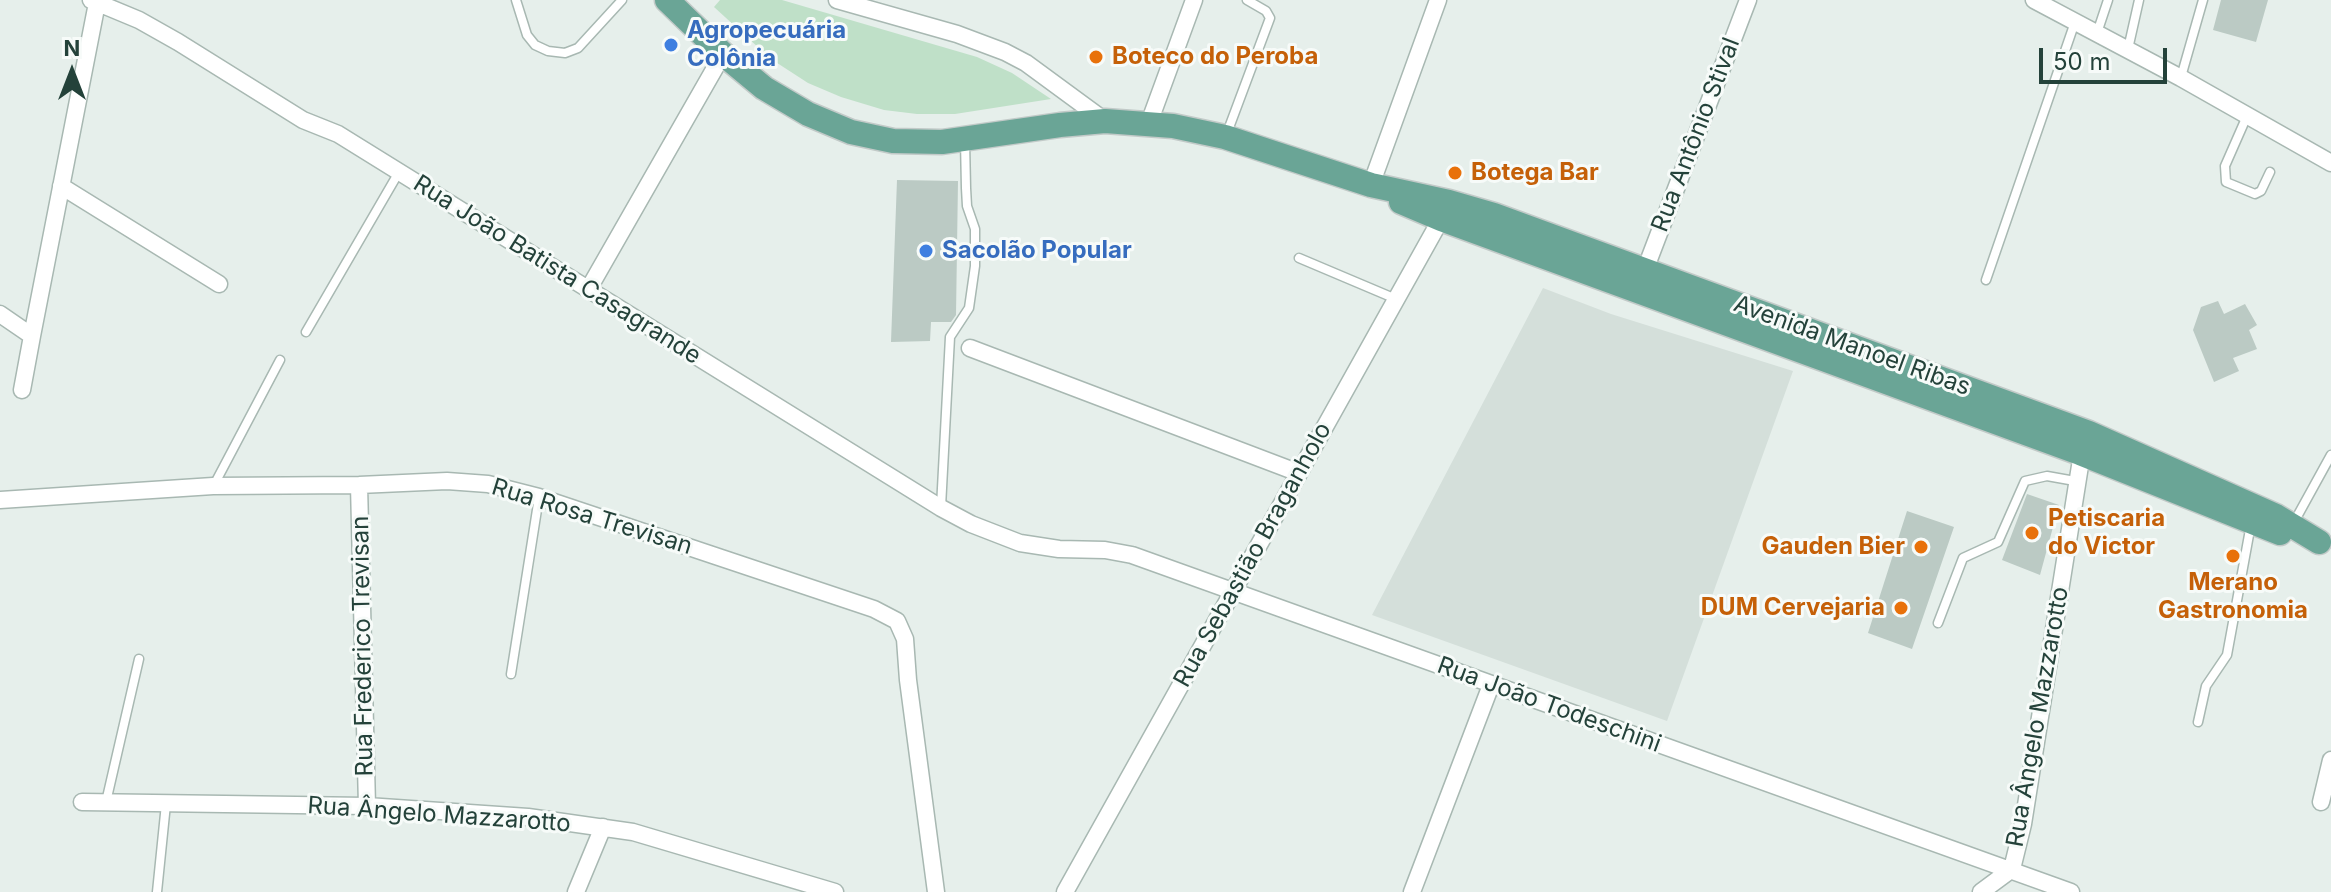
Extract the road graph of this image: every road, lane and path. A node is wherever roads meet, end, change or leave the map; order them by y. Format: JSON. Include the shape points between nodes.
{"nodes":[{"id":1,"x":516,"y":0,"type":"edge"},
{"id":2,"x":622,"y":0,"type":"edge"},
{"id":3,"x":667,"y":0,"type":"edge"},
{"id":4,"x":837,"y":0,"type":"edge"},
{"id":5,"x":1194,"y":0,"type":"edge"},
{"id":6,"x":1247,"y":0,"type":"edge"},
{"id":7,"x":1438,"y":0,"type":"edge"},
{"id":8,"x":1748,"y":0,"type":"edge"},
{"id":9,"x":2034,"y":0,"type":"edge"},
{"id":10,"x":2108,"y":0,"type":"edge"},
{"id":11,"x":2139,"y":0,"type":"edge"},
{"id":12,"x":2203,"y":0,"type":"edge"},
{"id":13,"x":94,"y":2,"type":"edge"},
{"id":14,"x":2075,"y":22,"type":"junction"},
{"id":15,"x":2097,"y":33,"type":"junction"},
{"id":16,"x":2128,"y":49,"type":"junction"},
{"id":17,"x":723,"y":54,"type":"junction"},
{"id":18,"x":2181,"y":78,"type":"junction"},
{"id":19,"x":2247,"y":115,"type":"junction"},
{"id":20,"x":1105,"y":121,"type":"junction"},
{"id":21,"x":1149,"y":123,"type":"junction"},
{"id":22,"x":1225,"y":137,"type":"junction"},
{"id":23,"x":965,"y":140,"type":"junction"},
{"id":24,"x":2331,"y":163,"type":"edge"},
{"id":25,"x":399,"y":172,"type":"junction"},
{"id":26,"x":2270,"y":172,"type":"dead end"},
{"id":27,"x":1371,"y":185,"type":"junction"},
{"id":28,"x":61,"y":186,"type":"junction"},
{"id":29,"x":1441,"y":219,"type":"junction"},
{"id":30,"x":1299,"y":258,"type":"dead end"},
{"id":31,"x":1645,"y":270,"type":"junction"},
{"id":32,"x":1986,"y":280,"type":"dead end"},
{"id":33,"x":219,"y":284,"type":"dead end"},
{"id":34,"x":588,"y":290,"type":"junction"},
{"id":35,"x":1396,"y":299,"type":"junction"},
{"id":36,"x":0,"y":314,"type":"edge"},
{"id":37,"x":306,"y":332,"type":"dead end"},
{"id":38,"x":32,"y":336,"type":"junction"},
{"id":39,"x":950,"y":337,"type":"junction"},
{"id":40,"x":970,"y":348,"type":"joint"},
{"id":41,"x":280,"y":360,"type":"dead end"},
{"id":42,"x":22,"y":390,"type":"dead end"},
{"id":43,"x":2085,"y":443,"type":"junction"},
{"id":44,"x":2331,"y":455,"type":"edge"},
{"id":45,"x":1299,"y":473,"type":"junction"},
{"id":46,"x":2075,"y":481,"type":"junction"},
{"id":47,"x":359,"y":485,"type":"junction"},
{"id":48,"x":213,"y":486,"type":"junction"},
{"id":49,"x":539,"y":497,"type":"junction"},
{"id":50,"x":0,"y":500,"type":"edge"},
{"id":51,"x":941,"y":508,"type":"junction"},
{"id":52,"x":2252,"y":523,"type":"junction"},
{"id":53,"x":2293,"y":525,"type":"junction"},
{"id":54,"x":1020,"y":543,"type":"joint"},
{"id":55,"x":2325,"y":544,"type":"edge"},
{"id":56,"x":1233,"y":591,"type":"junction"},
{"id":57,"x":1938,"y":623,"type":"dead end"},
{"id":58,"x":139,"y":659,"type":"dead end"},
{"id":59,"x":511,"y":674,"type":"dead end"},
{"id":60,"x":1491,"y":685,"type":"junction"},
{"id":61,"x":2198,"y":722,"type":"dead end"},
{"id":62,"x":2331,"y":760,"type":"edge"},
{"id":63,"x":82,"y":802,"type":"dead end"},
{"id":64,"x":106,"y":802,"type":"junction"},
{"id":65,"x":2321,"y":802,"type":"dead end"},
{"id":66,"x":166,"y":803,"type":"junction"},
{"id":67,"x":367,"y":806,"type":"junction"},
{"id":68,"x":603,"y":827,"type":"junction"},
{"id":69,"x":2012,"y":869,"type":"junction"},
{"id":70,"x":157,"y":892,"type":"edge"},
{"id":71,"x":576,"y":892,"type":"edge"},
{"id":72,"x":835,"y":892,"type":"edge"},
{"id":73,"x":936,"y":892,"type":"edge"},
{"id":74,"x":1065,"y":892,"type":"edge"},
{"id":75,"x":1412,"y":892,"type":"edge"},
{"id":76,"x":1981,"y":892,"type":"edge"},
{"id":77,"x":2071,"y":892,"type":"edge"}],
"edges":[{"from":1,"to":2,"type":"lane","via":[[535,45],[565,53],[578,48]]},
{"from":3,"to":17,"type":"main road","name":"Avenida Manoel Ribas"},
{"from":4,"to":20,"type":"street","via":[[1005,52]]},
{"from":5,"to":21,"type":"street"},
{"from":6,"to":22,"type":"lane","via":[[1270,18]]},
{"from":7,"to":27,"type":"street"},
{"from":8,"to":31,"type":"street","name":"Rua Antônio Stival"},
{"from":9,"to":14,"type":"street"},
{"from":10,"to":15,"type":"lane"},
{"from":11,"to":16,"type":"lane"},
{"from":12,"to":18,"type":"lane"},
{"from":13,"to":25,"type":"street","name":"Rua João Batista Casagrande","via":[[139,20]]},
{"from":13,"to":28,"type":"street"},
{"from":14,"to":15,"type":"street"},
{"from":14,"to":32,"type":"lane"},
{"from":15,"to":16,"type":"street"},
{"from":16,"to":18,"type":"street"},
{"from":17,"to":23,"type":"main road","name":"Avenida Manoel Ribas","via":[[785,102],[851,132],[893,141]]},
{"from":17,"to":34,"type":"street"},
{"from":18,"to":19,"type":"street"},
{"from":19,"to":24,"type":"street"},
{"from":19,"to":26,"type":"lane","via":[[2225,166],[2226,182],[2255,194]]},
{"from":20,"to":21,"type":"main road","name":"Avenida Manoel Ribas"},
{"from":20,"to":23,"type":"main road","name":"Avenida Manoel Ribas"},
{"from":21,"to":22,"type":"main road","name":"Avenida Manoel Ribas"},
{"from":22,"to":27,"type":"main road","name":"Avenida Manoel Ribas"},
{"from":23,"to":39,"type":"lane","via":[[975,266],[969,308]]},
{"from":25,"to":34,"type":"street","name":"Rua João Batista Casagrande"},
{"from":25,"to":37,"type":"lane"},
{"from":27,"to":29,"type":"main road","name":"Avenida Manoel Ribas"},
{"from":27,"to":31,"type":"main road","name":"Avenida Manoel Ribas","via":[[1474,209]]},
{"from":28,"to":33,"type":"street"},
{"from":28,"to":38,"type":"street"},
{"from":29,"to":35,"type":"street","name":"Rua Sebastião Braganholo"},
{"from":29,"to":43,"type":"main road","name":"Avenida Manoel Ribas"},
{"from":30,"to":35,"type":"lane"},
{"from":31,"to":43,"type":"main road","name":"Avenida Manoel Ribas"},
{"from":34,"to":51,"type":"street","name":"Rua João Batista Casagrande"},
{"from":35,"to":45,"type":"street","name":"Rua Sebastião Braganholo"},
{"from":36,"to":38,"type":"street"},
{"from":38,"to":42,"type":"street"},
{"from":39,"to":40,"type":"lane"},
{"from":39,"to":51,"type":"lane"},
{"from":40,"to":45,"type":"street"},
{"from":41,"to":48,"type":"lane"},
{"from":43,"to":46,"type":"street","name":"Rua Ângelo Mazzarotto"},
{"from":43,"to":52,"type":"main road","name":"Avenida Manoel Ribas"},
{"from":43,"to":53,"type":"main road","name":"Avenida Manoel Ribas","via":[[2203,482]]},
{"from":44,"to":53,"type":"lane"},
{"from":45,"to":56,"type":"street","name":"Rua Sebastião Braganholo"},
{"from":46,"to":57,"type":"lane","via":[[2047,476],[2025,481],[1998,542],[1963,558]]},
{"from":46,"to":69,"type":"street","name":"Rua Ângelo Mazzarotto","via":[[2031,787]]},
{"from":47,"to":48,"type":"street","name":"Rua Rosa Trevisan"},
{"from":47,"to":49,"type":"street","name":"Rua Rosa Trevisan","via":[[468,482]]},
{"from":47,"to":67,"type":"street","name":"Rua Frederico Trevisan"},
{"from":48,"to":50,"type":"street","name":"Rua Rosa Trevisan"},
{"from":49,"to":59,"type":"lane"},
{"from":49,"to":73,"type":"street","name":"Rua Rosa Trevisan","via":[[897,621],[905,639]]},
{"from":51,"to":54,"type":"street","name":"Rua João Batista Casagrande"},
{"from":52,"to":55,"type":"main road","name":"Avenida Manoel Ribas"},
{"from":52,"to":61,"type":"lane","via":[[2227,655],[2206,686]]},
{"from":53,"to":55,"type":"main road","name":"Avenida Manoel Ribas"},
{"from":54,"to":56,"type":"street","name":"Rua João Todeschini","via":[[1119,552]]},
{"from":56,"to":60,"type":"street","name":"Rua João Todeschini"},
{"from":56,"to":74,"type":"street","name":"Rua Sebastião Braganholo"},
{"from":58,"to":64,"type":"lane"},
{"from":60,"to":69,"type":"street","name":"Rua João Todeschini"},
{"from":60,"to":75,"type":"street"},
{"from":62,"to":65,"type":"street"},
{"from":63,"to":64,"type":"street","name":"Rua Ângelo Mazzarotto"},
{"from":64,"to":66,"type":"street","name":"Rua Ângelo Mazzarotto"},
{"from":66,"to":67,"type":"street","name":"Rua Ângelo Mazzarotto"},
{"from":66,"to":70,"type":"lane"},
{"from":67,"to":68,"type":"street","name":"Rua Ângelo Mazzarotto","via":[[516,815]]},
{"from":68,"to":71,"type":"street"},
{"from":68,"to":72,"type":"street","name":"Rua Ângelo Mazzarotto"},
{"from":69,"to":76,"type":"street","name":"Rua Ângelo Mazzarotto"},
{"from":69,"to":77,"type":"street","name":"Rua João Todeschini"}]}
